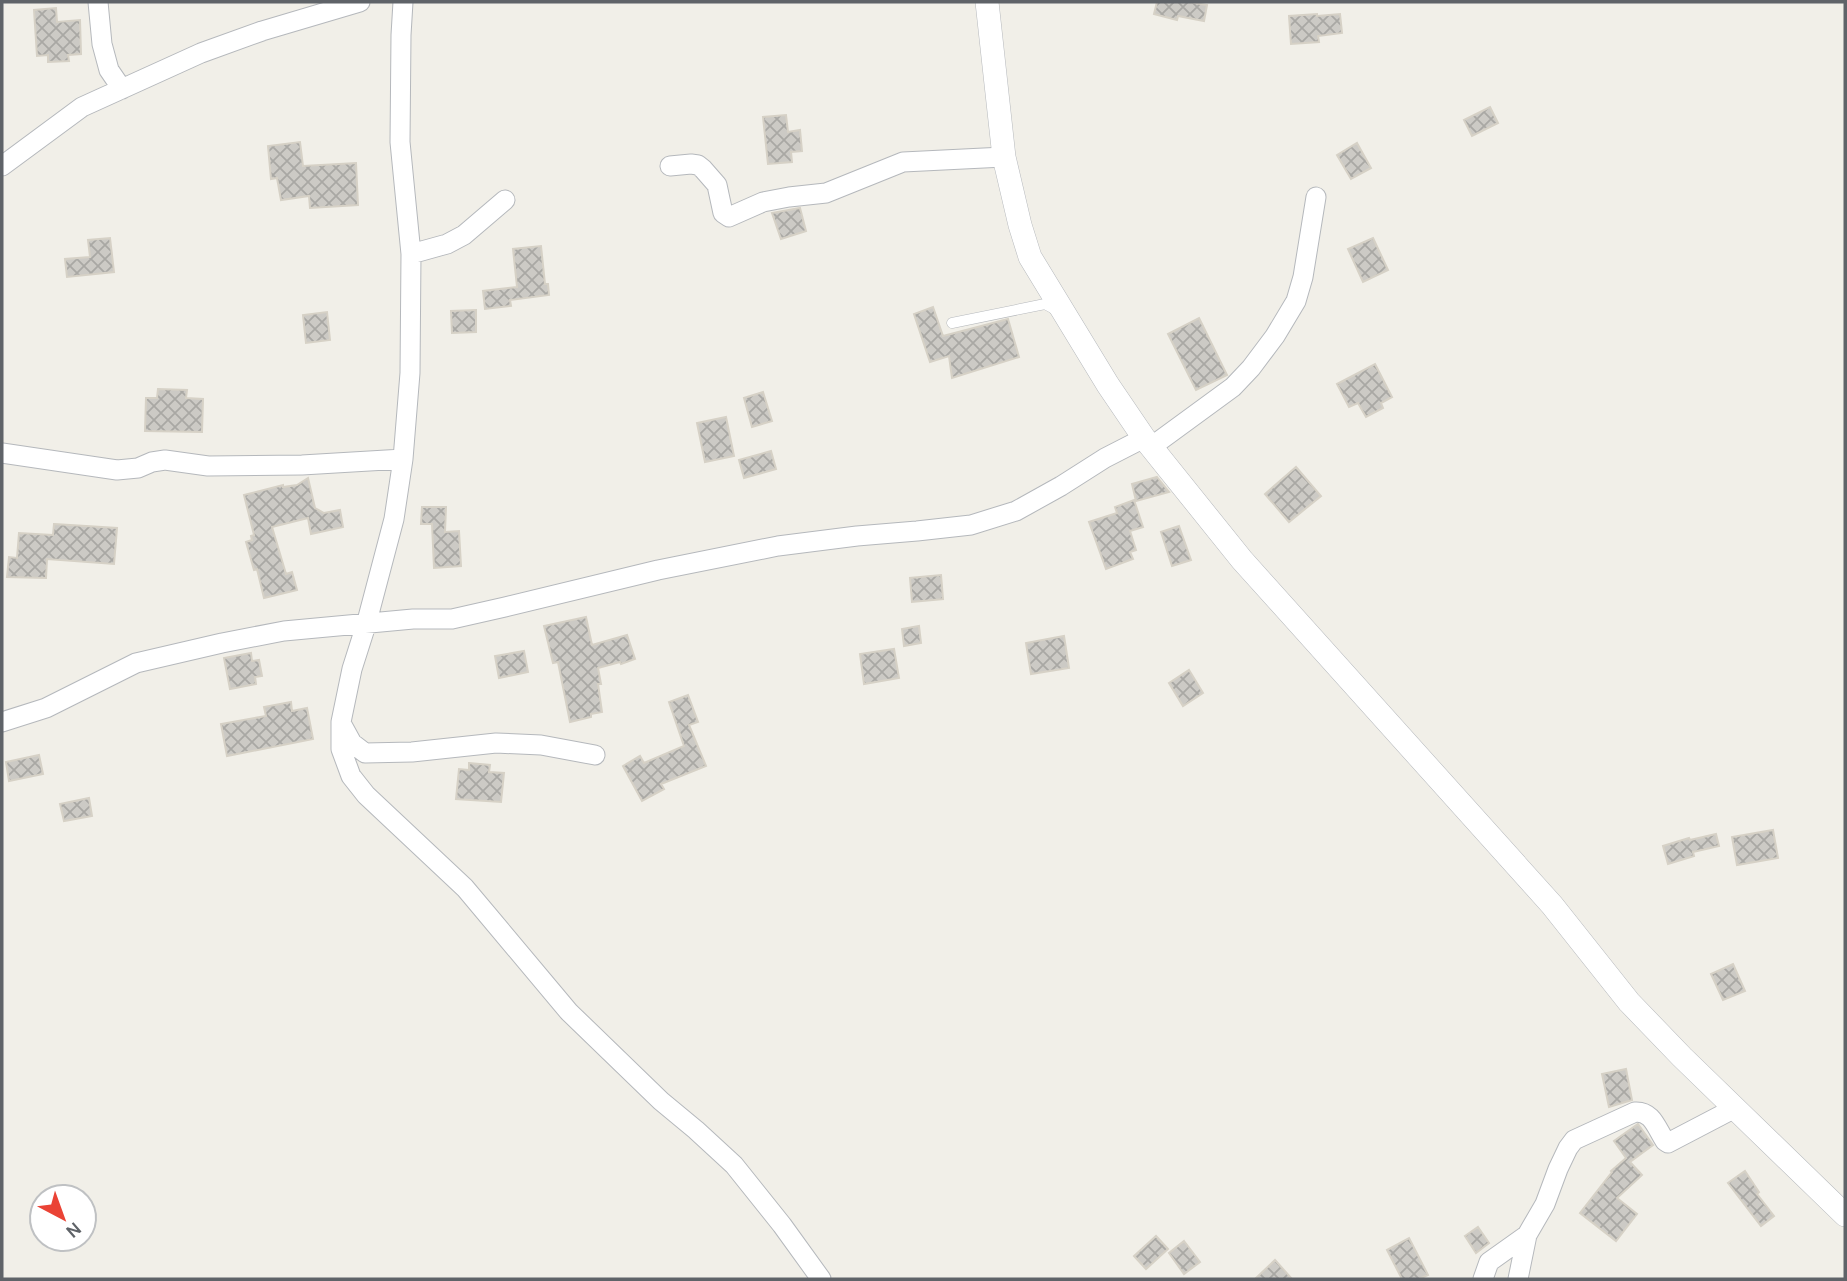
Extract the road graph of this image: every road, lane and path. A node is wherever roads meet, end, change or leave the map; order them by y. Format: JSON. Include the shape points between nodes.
{"nodes":[{"id":1,"x":98,"y":2,"type":"edge"},
{"id":2,"x":360,"y":2,"type":"edge"},
{"id":3,"x":404,"y":2,"type":"edge"},
{"id":4,"x":987,"y":2,"type":"edge"},
{"id":5,"x":122,"y":89,"type":"junction"},
{"id":6,"x":1004,"y":157,"type":"junction"},
{"id":7,"x":2,"y":166,"type":"edge"},
{"id":8,"x":670,"y":166,"type":"dead end"},
{"id":9,"x":1316,"y":197,"type":"dead end"},
{"id":10,"x":505,"y":200,"type":"dead end"},
{"id":11,"x":411,"y":254,"type":"junction"},
{"id":12,"x":1068,"y":318,"type":"junction"},
{"id":13,"x":953,"y":323,"type":"dead end"},
{"id":14,"x":1147,"y":442,"type":"junction"},
{"id":15,"x":2,"y":453,"type":"edge"},
{"id":16,"x":403,"y":459,"type":"junction"},
{"id":17,"x":366,"y":625,"type":"junction"},
{"id":18,"x":2,"y":722,"type":"edge"},
{"id":19,"x":341,"y":722,"type":"junction"},
{"id":20,"x":595,"y":755,"type":"dead end"},
{"id":21,"x":1735,"y":1108,"type":"junction"},
{"id":22,"x":1845,"y":1215,"type":"edge"},
{"id":23,"x":1527,"y":1235,"type":"junction"},
{"id":24,"x":821,"y":1279,"type":"edge"},
{"id":25,"x":1483,"y":1279,"type":"edge"},
{"id":26,"x":1518,"y":1279,"type":"edge"}],
"edges":[{"from":1,"to":5,"type":"street","via":[[108,70]]},
{"from":2,"to":5,"type":"street","via":[[201,53]]},
{"from":3,"to":11,"type":"street","via":[[400,142]]},
{"from":4,"to":6,"type":"street"},
{"from":5,"to":7,"type":"street","via":[[82,107]]},
{"from":6,"to":8,"type":"street","via":[[903,162],[826,192],[763,202],[729,217],[723,213],[717,185],[703,169],[691,164]]},
{"from":6,"to":12,"type":"street","via":[[1030,257]]},
{"from":9,"to":14,"type":"street","via":[[1296,301],[1275,336],[1233,387]]},
{"from":10,"to":11,"type":"street","via":[[464,235]]},
{"from":11,"to":16,"type":"street","via":[[410,373]]},
{"from":12,"to":13,"type":"lane","via":[[1045,304]]},
{"from":12,"to":14,"type":"street"},
{"from":14,"to":17,"type":"street","via":[[1105,458],[1016,511],[971,524],[778,546],[452,619]]},
{"from":14,"to":21,"type":"street","via":[[1242,560],[1552,905],[1629,1002]]},
{"from":15,"to":16,"type":"street","via":[[117,470],[165,460],[208,466]]},
{"from":16,"to":17,"type":"street","via":[[394,519]]},
{"from":17,"to":18,"type":"street","via":[[284,631],[136,663],[46,708]]},
{"from":17,"to":19,"type":"street"},
{"from":19,"to":20,"type":"street","via":[[352,743],[365,753],[496,743]]},
{"from":19,"to":24,"type":"street","via":[[341,749],[351,776],[366,795],[465,888],[569,1012],[734,1165]]},
{"from":21,"to":22,"type":"street"},
{"from":21,"to":23,"type":"street","via":[[1668,1143],[1643,1112],[1574,1140]]},
{"from":23,"to":25,"type":"street","via":[[1489,1262]]},
{"from":23,"to":26,"type":"street"}]}
